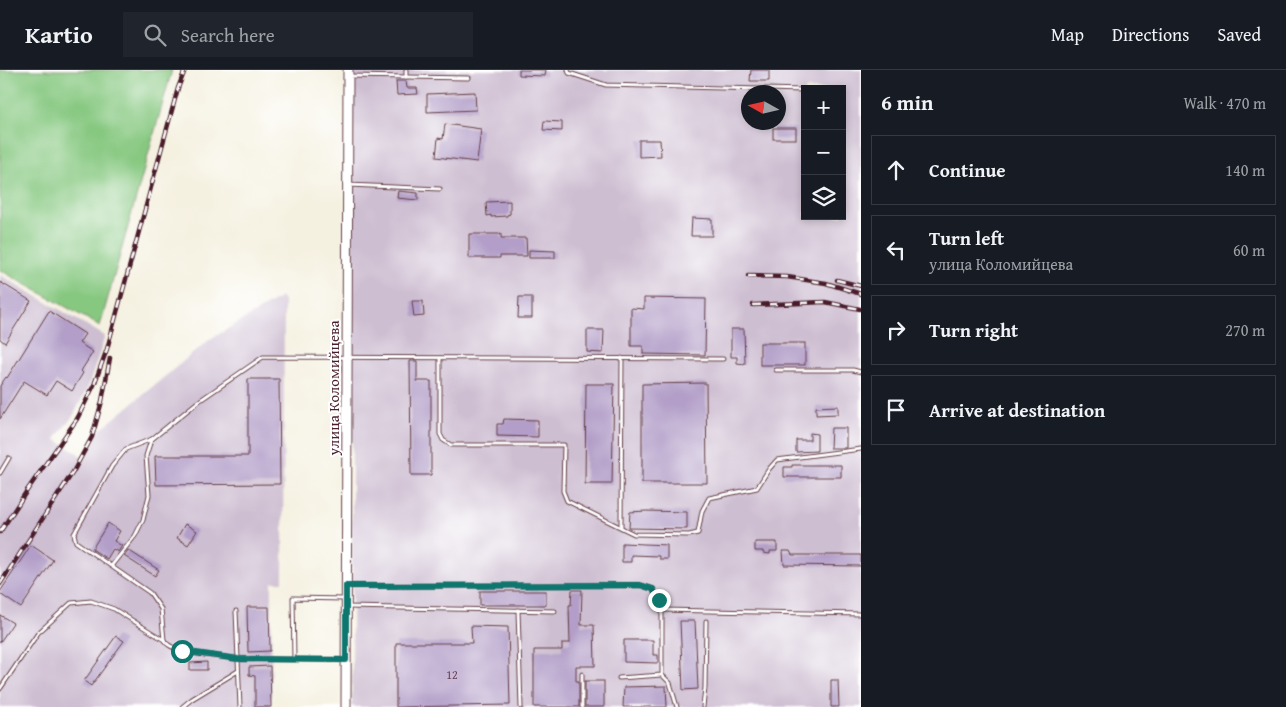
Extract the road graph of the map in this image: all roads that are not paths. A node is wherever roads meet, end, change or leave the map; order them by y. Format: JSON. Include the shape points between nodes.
{"nodes":[{"id":1,"x":406,"y":70,"type":"edge"},
{"id":2,"x":568,"y":70,"type":"edge"},
{"id":3,"x":348,"y":73,"type":"edge"},
{"id":4,"x":406,"y":77,"type":"junction"},
{"id":5,"x":469,"y":78,"type":"dead end"},
{"id":6,"x":801,"y":90,"type":"edge"},
{"id":7,"x":347,"y":185,"type":"junction"},
{"id":8,"x":440,"y":189,"type":"dead end"},
{"id":9,"x":347,"y":357,"type":"junction"},
{"id":10,"x":440,"y":358,"type":"junction"},
{"id":11,"x":622,"y":358,"type":"junction"},
{"id":12,"x":723,"y":359,"type":"dead end"},
{"id":13,"x":776,"y":370,"type":"dead end"},
{"id":14,"x":861,"y":372,"type":"edge"},
{"id":15,"x":152,"y":439,"type":"junction"},
{"id":16,"x":861,"y":449,"type":"edge"},
{"id":17,"x":9,"y":458,"type":"dead end"},
{"id":18,"x":0,"y":472,"type":"edge"},
{"id":19,"x":621,"y":528,"type":"junction"},
{"id":20,"x":112,"y":565,"type":"junction"},
{"id":21,"x":346,"y":586,"type":"junction"},
{"id":22,"x":346,"y":603,"type":"junction"},
{"id":23,"x":518,"y":610,"type":"junction"},
{"id":24,"x":662,"y":610,"type":"junction"},
{"id":25,"x":236,"y":611,"type":"dead end"},
{"id":26,"x":555,"y":611,"type":"dead end"},
{"id":27,"x":861,"y":614,"type":"edge"},
{"id":28,"x":706,"y":621,"type":"dead end"},
{"id":29,"x":164,"y":640,"type":"junction"},
{"id":30,"x":238,"y":659,"type":"junction"},
{"id":31,"x":294,"y":659,"type":"junction"},
{"id":32,"x":346,"y":660,"type":"junction"},
{"id":33,"x":238,"y":670,"type":"junction"},
{"id":34,"x":582,"y":674,"type":"dead end"},
{"id":35,"x":662,"y":675,"type":"junction"},
{"id":36,"x":620,"y":678,"type":"dead end"},
{"id":37,"x":0,"y":689,"type":"edge"},
{"id":38,"x":182,"y":707,"type":"edge"},
{"id":39,"x":240,"y":707,"type":"edge"},
{"id":40,"x":346,"y":707,"type":"edge"},
{"id":41,"x":521,"y":707,"type":"edge"},
{"id":42,"x":582,"y":707,"type":"edge"},
{"id":43,"x":677,"y":707,"type":"edge"},
{"id":44,"x":703,"y":707,"type":"edge"}],
"edges":[{"from":1,"to":4,"type":"lane"},
{"from":2,"to":6,"type":"lane","via":[[606,86]]},
{"from":3,"to":4,"type":"lane"},
{"from":3,"to":7,"type":"street","name":"улица Коломийцева"},
{"from":4,"to":5,"type":"lane"},
{"from":7,"to":8,"type":"lane"},
{"from":7,"to":9,"type":"street","name":"улица Коломийцева"},
{"from":9,"to":10,"type":"lane"},
{"from":9,"to":15,"type":"lane","via":[[263,357],[198,401]]},
{"from":9,"to":21,"type":"street","name":"улица Коломийцева"},
{"from":10,"to":11,"type":"lane"},
{"from":10,"to":19,"type":"lane","via":[[440,434],[443,440],[452,444],[564,445],[563,491],[568,501]]},
{"from":11,"to":12,"type":"lane"},
{"from":11,"to":19,"type":"lane"},
{"from":13,"to":14,"type":"lane"},
{"from":15,"to":20,"type":"lane","via":[[146,456],[148,495],[144,520]]},
{"from":15,"to":20,"type":"lane","via":[[126,449],[112,466],[74,534],[76,542]]},
{"from":16,"to":19,"type":"lane","via":[[778,460],[757,488],[709,498],[702,510],[698,533],[634,534]]},
{"from":17,"to":18,"type":"lane"},
{"from":20,"to":29,"type":"lane","via":[[150,593],[161,609]]},
{"from":21,"to":22,"type":"street","name":"улица Коломийцева"},
{"from":21,"to":24,"type":"lane","via":[[640,585],[653,589]]},
{"from":22,"to":23,"type":"lane"},
{"from":22,"to":31,"type":"lane","via":[[294,598]]},
{"from":22,"to":32,"type":"street","name":"улица Коломийцева"},
{"from":23,"to":26,"type":"lane"},
{"from":23,"to":41,"type":"lane"},
{"from":24,"to":27,"type":"lane"},
{"from":24,"to":35,"type":"lane"},
{"from":25,"to":30,"type":"lane"},
{"from":28,"to":44,"type":"lane"},
{"from":29,"to":30,"type":"lane","via":[[167,645],[182,651]]},
{"from":29,"to":37,"type":"lane","via":[[114,609],[91,601],[71,603],[38,633]]},
{"from":30,"to":31,"type":"lane"},
{"from":30,"to":33,"type":"lane"},
{"from":31,"to":32,"type":"lane"},
{"from":32,"to":40,"type":"street","name":"улица Коломийцева"},
{"from":33,"to":38,"type":"lane"},
{"from":33,"to":39,"type":"lane"},
{"from":34,"to":42,"type":"lane"},
{"from":35,"to":36,"type":"lane"},
{"from":35,"to":43,"type":"lane","via":[[670,683]]}]}
